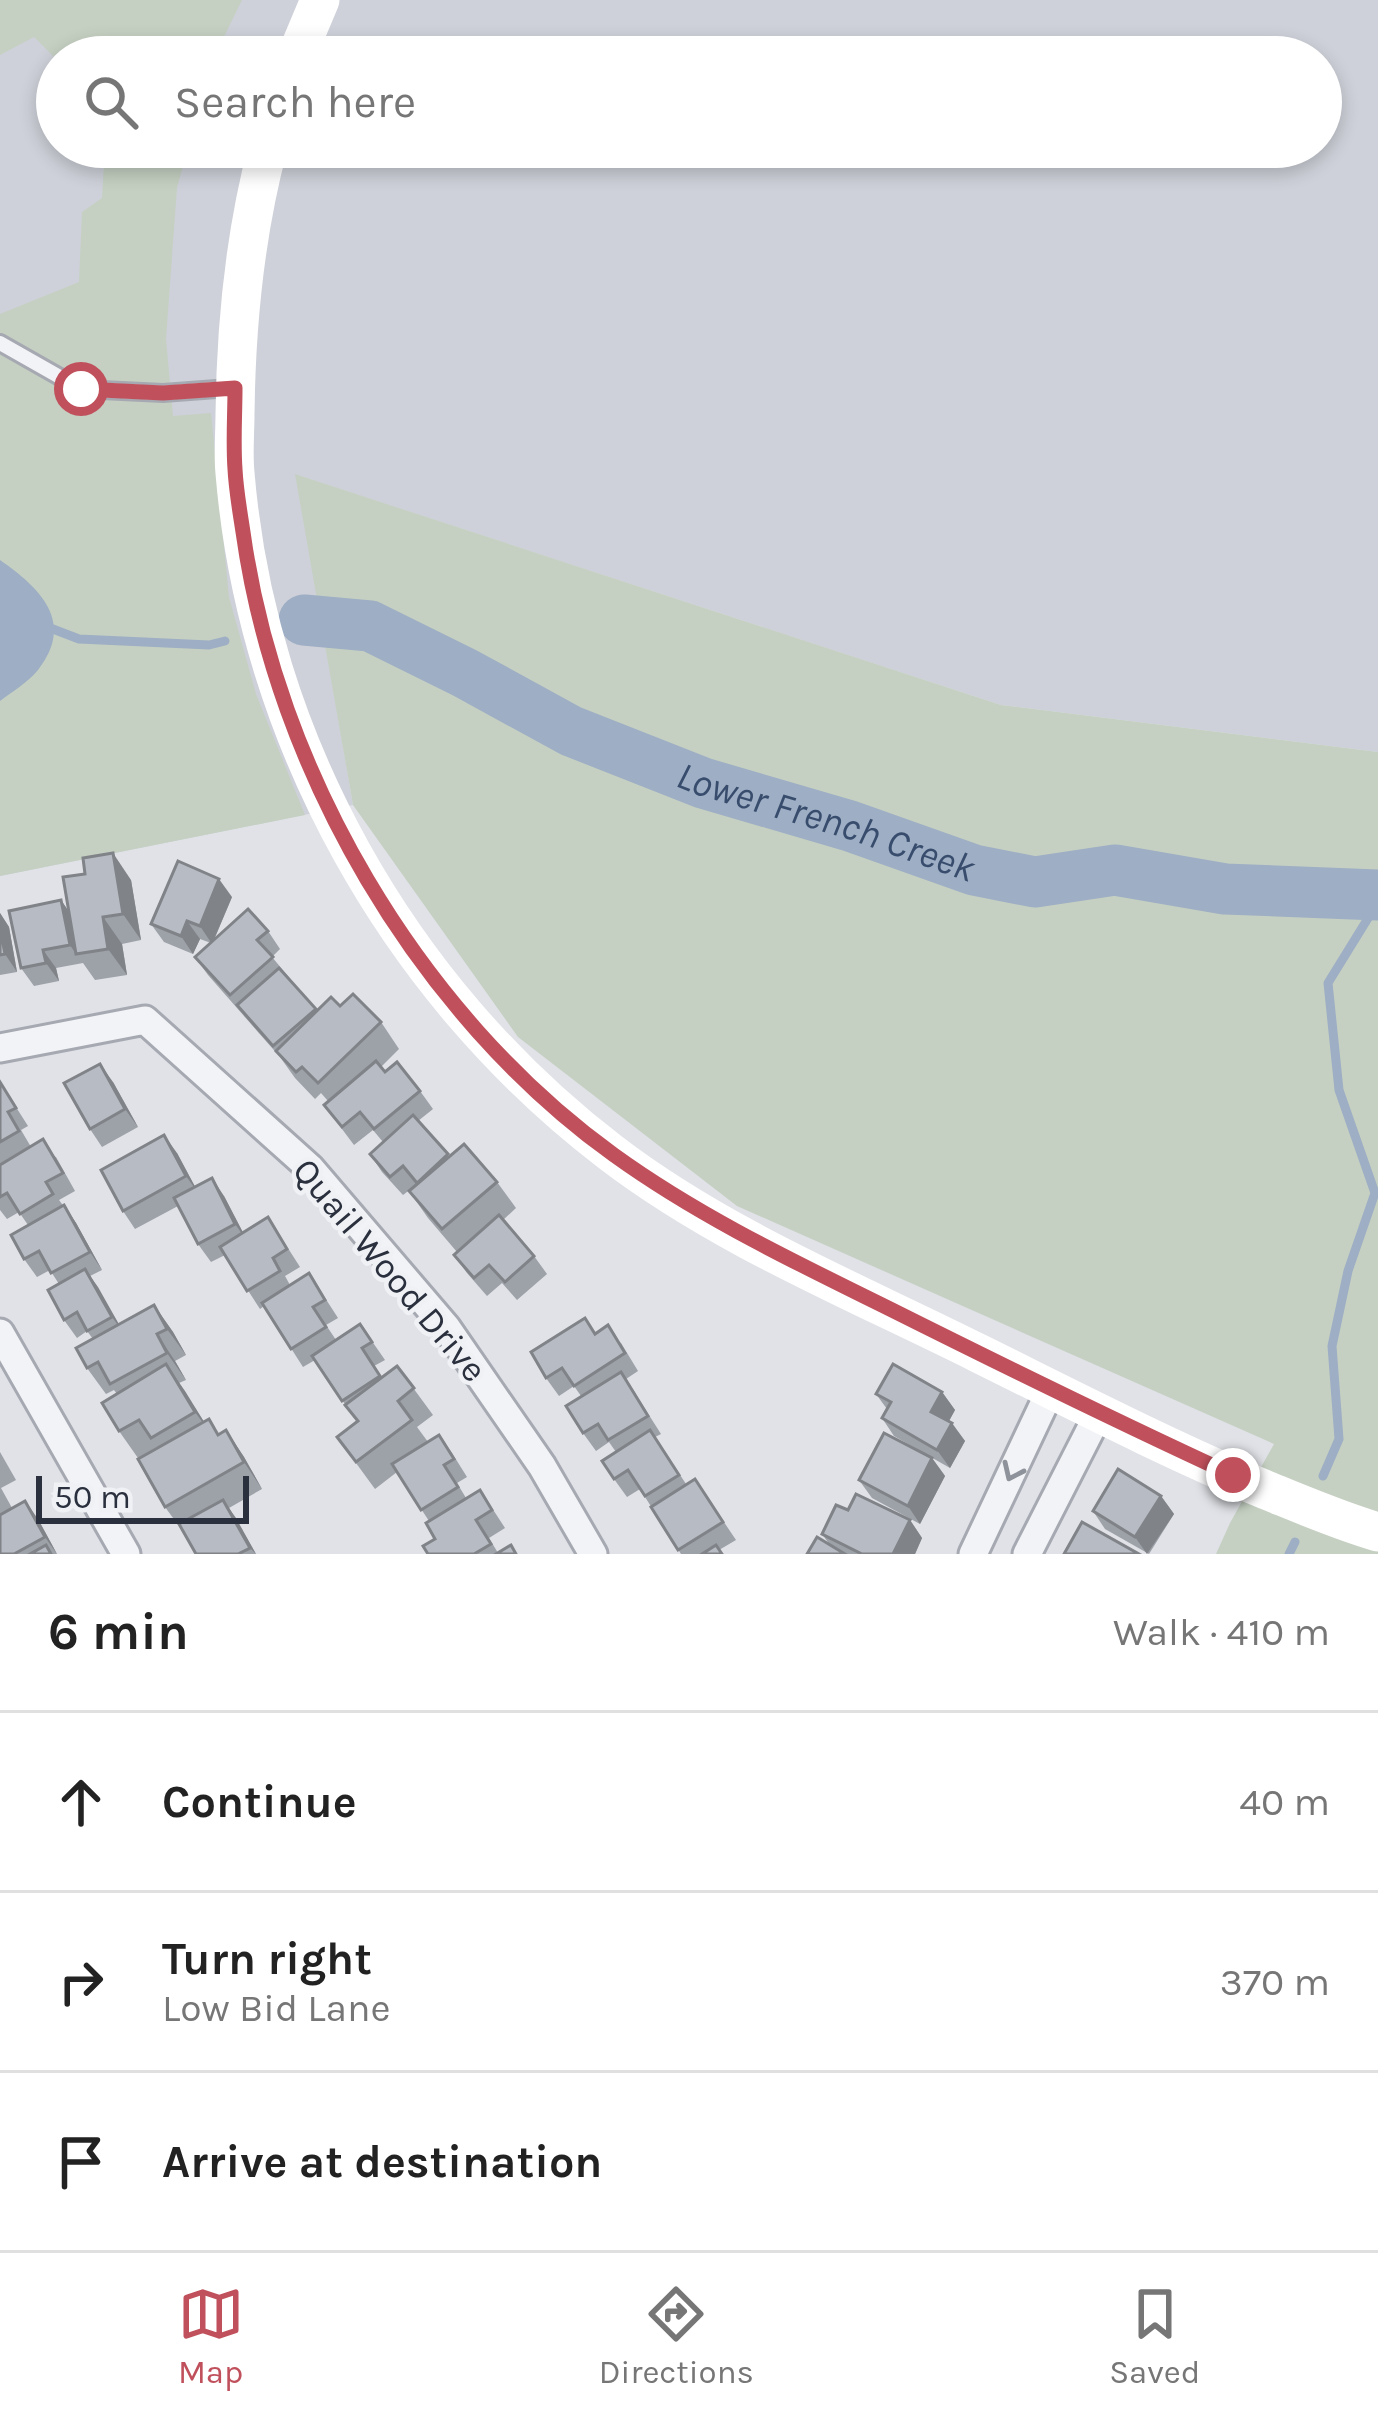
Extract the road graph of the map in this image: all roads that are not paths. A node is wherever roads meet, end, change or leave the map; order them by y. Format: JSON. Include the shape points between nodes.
{"nodes":[{"id":1,"x":320,"y":0,"type":"edge"},
{"id":2,"x":305,"y":36,"type":"edge"},
{"id":3,"x":263,"y":168,"type":"edge"},
{"id":4,"x":0,"y":343,"type":"edge"},
{"id":5,"x":235,"y":388,"type":"junction"},
{"id":6,"x":0,"y":1048,"type":"edge"},
{"id":7,"x":0,"y":1333,"type":"edge"},
{"id":8,"x":1051,"y":1389,"type":"junction"},
{"id":9,"x":1099,"y":1413,"type":"junction"},
{"id":10,"x":1378,"y":1532,"type":"edge"},
{"id":11,"x":126,"y":1554,"type":"edge"},
{"id":12,"x":593,"y":1554,"type":"edge"},
{"id":13,"x":973,"y":1554,"type":"edge"},
{"id":14,"x":1027,"y":1554,"type":"edge"}],
"edges":[{"from":1,"to":2,"type":"street"},
{"from":3,"to":5,"type":"street","via":[[243,274]]},
{"from":4,"to":5,"type":"lane","via":[[81,389]]},
{"from":5,"to":8,"type":"street","via":[[248,571],[293,724],[350,852],[465,1016],[610,1153],[694,1209]]},
{"from":6,"to":12,"type":"street","name":"Quail Wood Drive","via":[[146,1020],[310,1168],[446,1327]]},
{"from":7,"to":11,"type":"street"},
{"from":8,"to":9,"type":"street"},
{"from":8,"to":13,"type":"street","one_way":true},
{"from":9,"to":10,"type":"street"},
{"from":9,"to":14,"type":"street"}]}
